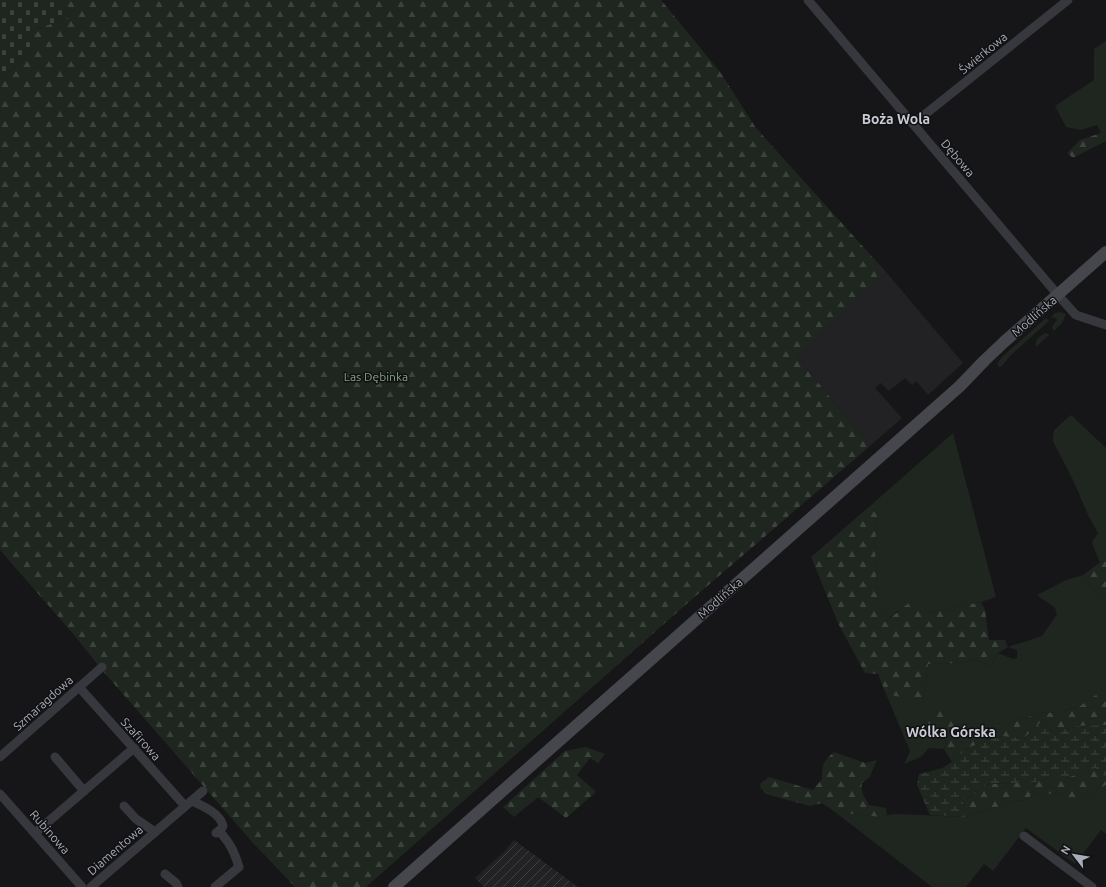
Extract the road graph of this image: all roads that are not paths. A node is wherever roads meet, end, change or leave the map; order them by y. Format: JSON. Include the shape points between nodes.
{"nodes":[{"id":1,"x":808,"y":0,"type":"edge"},
{"id":2,"x":1068,"y":0,"type":"edge"},
{"id":3,"x":913,"y":124,"type":"junction"},
{"id":4,"x":1106,"y":252,"type":"edge"},
{"id":5,"x":1106,"y":262,"type":"edge"},
{"id":6,"x":1060,"y":298,"type":"junction"},
{"id":7,"x":1106,"y":324,"type":"edge"},
{"id":8,"x":102,"y":667,"type":"dead end"},
{"id":9,"x":79,"y":687,"type":"junction"},
{"id":10,"x":134,"y":748,"type":"junction"},
{"id":11,"x":55,"y":756,"type":"dead end"},
{"id":12,"x":0,"y":757,"type":"edge"},
{"id":13,"x":84,"y":790,"type":"junction"},
{"id":14,"x":203,"y":791,"type":"dead end"},
{"id":15,"x":0,"y":794,"type":"edge"},
{"id":16,"x":188,"y":804,"type":"junction"},
{"id":17,"x":124,"y":806,"type":"dead end"},
{"id":18,"x":155,"y":832,"type":"junction"},
{"id":19,"x":35,"y":833,"type":"junction"},
{"id":20,"x":1024,"y":836,"type":"dead end"},
{"id":21,"x":165,"y":874,"type":"dead end"},
{"id":22,"x":79,"y":884,"type":"edge"},
{"id":23,"x":69,"y":887,"type":"edge"},
{"id":24,"x":91,"y":887,"type":"edge"},
{"id":25,"x":178,"y":887,"type":"edge"},
{"id":26,"x":215,"y":887,"type":"edge"},
{"id":27,"x":394,"y":887,"type":"edge"},
{"id":28,"x":1092,"y":887,"type":"edge"}],
"edges":[{"from":1,"to":3,"type":"street","name":"Dębowa"},
{"from":2,"to":3,"type":"street","name":"Świerkowa"},
{"from":3,"to":6,"type":"street","name":"Dębowa"},
{"from":4,"to":6,"type":"main road","name":"Modlińska"},
{"from":5,"to":6,"type":"main road","name":"Modlińska"},
{"from":6,"to":7,"type":"street","name":"Dębowa","via":[[1076,315]]},
{"from":6,"to":27,"type":"main road","name":"Modlińska","via":[[985,360],[964,383]]},
{"from":8,"to":9,"type":"street","name":"Szmaragdowa"},
{"from":9,"to":10,"type":"street","name":"Szafirowa"},
{"from":9,"to":12,"type":"street","name":"Szmaragdowa"},
{"from":10,"to":13,"type":"street"},
{"from":10,"to":16,"type":"street","name":"Szafirowa"},
{"from":11,"to":13,"type":"street"},
{"from":13,"to":19,"type":"street"},
{"from":14,"to":16,"type":"street","name":"Diamentowa"},
{"from":15,"to":19,"type":"street","name":"Rubinowa"},
{"from":16,"to":18,"type":"street","name":"Diamentowa"},
{"from":16,"to":26,"type":"street","name":"Szafirowa","via":[[204,806],[220,820],[223,826],[217,832],[231,846],[239,866]]},
{"from":17,"to":18,"type":"street","name":"Diamentowa","via":[[136,819]]},
{"from":18,"to":24,"type":"street","name":"Diamentowa"},
{"from":19,"to":22,"type":"street","name":"Rubinowa"},
{"from":20,"to":28,"type":"street"},
{"from":21,"to":25,"type":"street"},
{"from":22,"to":23,"type":"street"}]}
